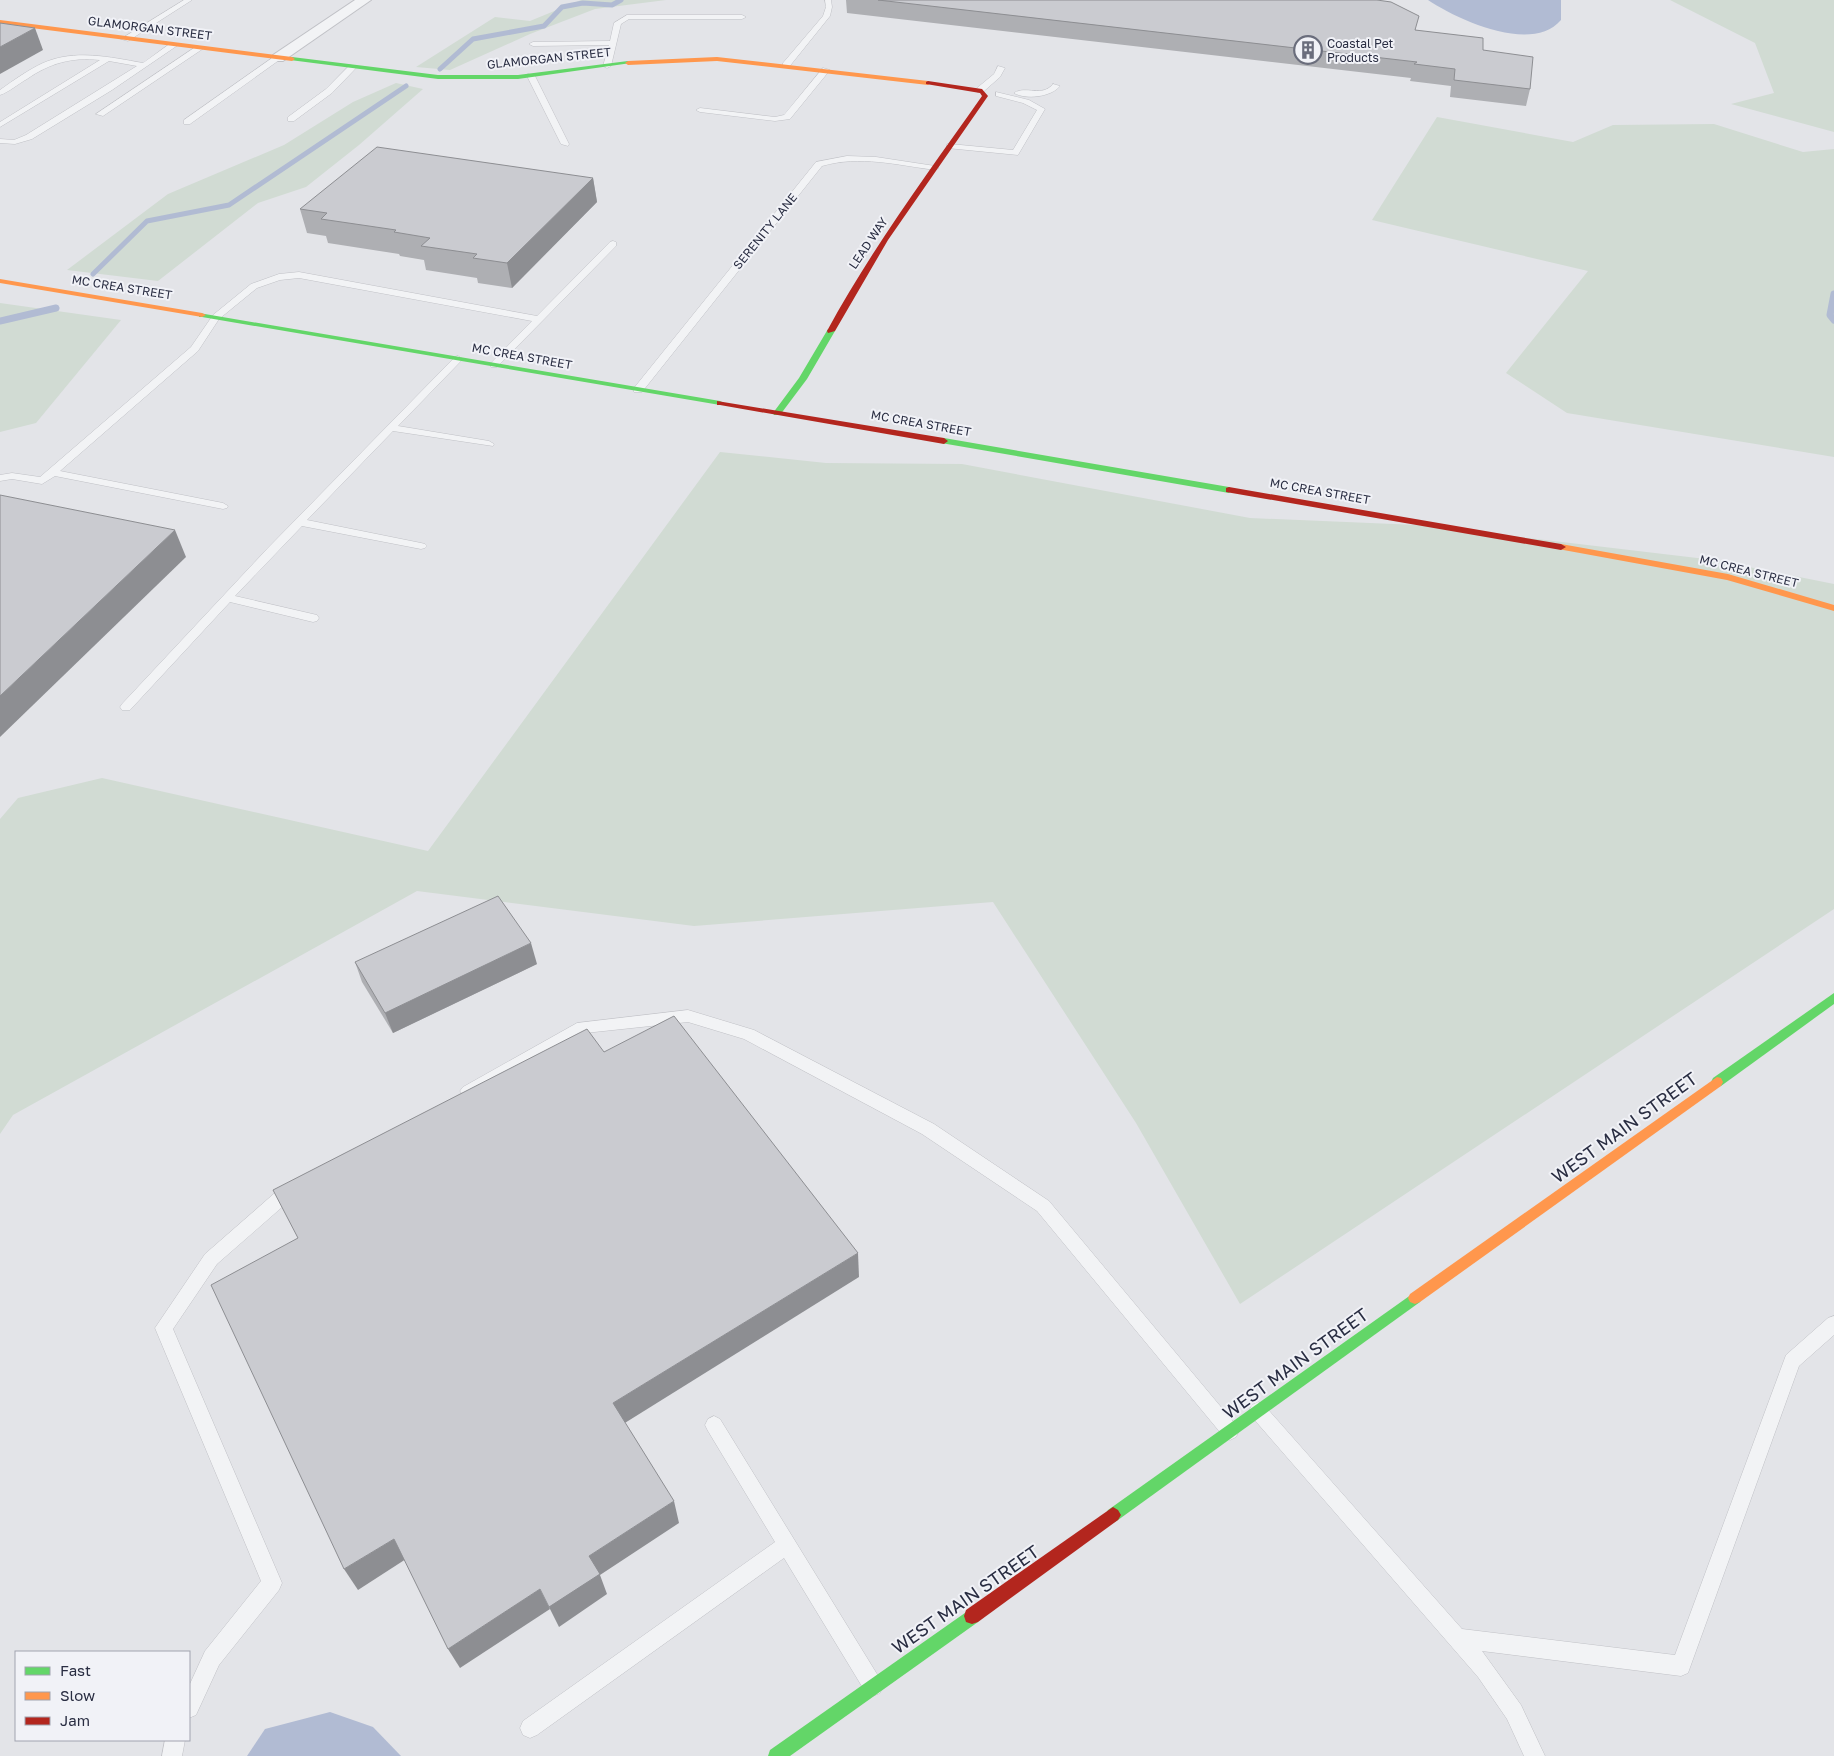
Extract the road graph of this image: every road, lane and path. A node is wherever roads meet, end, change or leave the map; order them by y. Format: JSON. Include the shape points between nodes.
{"nodes":[{"id":1,"x":189,"y":0,"type":"edge"},
{"id":2,"x":364,"y":0,"type":"edge"},
{"id":3,"x":828,"y":0,"type":"edge"},
{"id":4,"x":742,"y":17,"type":"dead end"},
{"id":5,"x":0,"y":22,"type":"edge"},
{"id":6,"x":125,"y":38,"type":"junction"},
{"id":7,"x":613,"y":43,"type":"junction"},
{"id":8,"x":533,"y":44,"type":"dead end"},
{"id":9,"x":174,"y":45,"type":"junction"},
{"id":10,"x":200,"y":48,"type":"junction"},
{"id":11,"x":278,"y":58,"type":"junction"},
{"id":12,"x":106,"y":60,"type":"junction"},
{"id":13,"x":144,"y":65,"type":"junction"},
{"id":14,"x":786,"y":65,"type":"junction"},
{"id":15,"x":607,"y":66,"type":"junction"},
{"id":16,"x":353,"y":67,"type":"junction"},
{"id":17,"x":1001,"y":68,"type":"dead end"},
{"id":18,"x":826,"y":70,"type":"junction"},
{"id":19,"x":531,"y":76,"type":"junction"},
{"id":20,"x":1056,"y":86,"type":"dead end"},
{"id":21,"x":981,"y":90,"type":"junction"},
{"id":22,"x":0,"y":93,"type":"edge"},
{"id":23,"x":999,"y":94,"type":"junction"},
{"id":24,"x":700,"y":110,"type":"dead end"},
{"id":25,"x":100,"y":114,"type":"dead end"},
{"id":26,"x":291,"y":119,"type":"dead end"},
{"id":27,"x":187,"y":122,"type":"dead end"},
{"id":28,"x":0,"y":126,"type":"edge"},
{"id":29,"x":0,"y":141,"type":"edge"},
{"id":30,"x":565,"y":144,"type":"dead end"},
{"id":31,"x":950,"y":146,"type":"junction"},
{"id":32,"x":935,"y":168,"type":"junction"},
{"id":33,"x":613,"y":244,"type":"dead end"},
{"id":34,"x":0,"y":281,"type":"edge"},
{"id":35,"x":216,"y":317,"type":"junction"},
{"id":36,"x":538,"y":320,"type":"junction"},
{"id":37,"x":458,"y":359,"type":"junction"},
{"id":38,"x":494,"y":365,"type":"junction"},
{"id":39,"x":638,"y":390,"type":"junction"},
{"id":40,"x":777,"y":413,"type":"junction"},
{"id":41,"x":392,"y":428,"type":"junction"},
{"id":42,"x":489,"y":444,"type":"dead end"},
{"id":43,"x":52,"y":472,"type":"junction"},
{"id":44,"x":0,"y":478,"type":"edge"},
{"id":45,"x":223,"y":506,"type":"dead end"},
{"id":46,"x":299,"y":522,"type":"junction"},
{"id":47,"x":421,"y":546,"type":"dead end"},
{"id":48,"x":227,"y":598,"type":"junction"},
{"id":49,"x":1834,"y":608,"type":"edge"},
{"id":50,"x":313,"y":618,"type":"dead end"},
{"id":51,"x":126,"y":707,"type":"dead end"},
{"id":52,"x":1834,"y":998,"type":"edge"},
{"id":53,"x":454,"y":1099,"type":"edge"},
{"id":54,"x":308,"y":1182,"type":"edge"},
{"id":55,"x":1834,"y":1324,"type":"edge"},
{"id":56,"x":1258,"y":1410,"type":"junction"},
{"id":57,"x":714,"y":1424,"type":"dead end"},
{"id":58,"x":1230,"y":1431,"type":"junction"},
{"id":59,"x":787,"y":1545,"type":"junction"},
{"id":60,"x":1456,"y":1638,"type":"junction"},
{"id":61,"x":873,"y":1686,"type":"junction"},
{"id":62,"x":190,"y":1706,"type":"edge"},
{"id":63,"x":530,"y":1728,"type":"dead end"},
{"id":64,"x":175,"y":1741,"type":"edge"},
{"id":65,"x":172,"y":1756,"type":"edge"},
{"id":66,"x":776,"y":1756,"type":"edge"},
{"id":67,"x":1535,"y":1756,"type":"edge"}],
"edges":[{"from":1,"to":6,"type":"lane"},
{"from":2,"to":11,"type":"street"},
{"from":3,"to":14,"type":"lane","via":[[826,16]]},
{"from":4,"to":7,"type":"lane","via":[[627,17],[618,23]]},
{"from":5,"to":6,"type":"street","name":"GLAMORGAN STREET"},
{"from":6,"to":9,"type":"street","name":"GLAMORGAN STREET"},
{"from":7,"to":8,"type":"lane"},
{"from":7,"to":15,"type":"lane"},
{"from":9,"to":10,"type":"street","name":"GLAMORGAN STREET"},
{"from":9,"to":13,"type":"lane"},
{"from":10,"to":11,"type":"street","name":"GLAMORGAN STREET"},
{"from":10,"to":25,"type":"lane"},
{"from":11,"to":16,"type":"street","name":"GLAMORGAN STREET"},
{"from":11,"to":27,"type":"lane"},
{"from":12,"to":13,"type":"lane"},
{"from":12,"to":22,"type":"lane","via":[[62,59]]},
{"from":12,"to":28,"type":"lane"},
{"from":13,"to":29,"type":"lane","via":[[29,137],[15,142]]},
{"from":14,"to":15,"type":"street","name":"GLAMORGAN STREET","via":[[692,59]]},
{"from":14,"to":18,"type":"street","name":"GLAMORGAN STREET"},
{"from":15,"to":19,"type":"street","name":"GLAMORGAN STREET"},
{"from":16,"to":19,"type":"street","name":"GLAMORGAN STREET","via":[[460,78]]},
{"from":16,"to":26,"type":"lane","via":[[329,91]]},
{"from":17,"to":21,"type":"lane"},
{"from":18,"to":21,"type":"street","name":"GLAMORGAN STREET"},
{"from":18,"to":24,"type":"lane","via":[[787,117],[775,120]]},
{"from":19,"to":30,"type":"lane"},
{"from":20,"to":23,"type":"lane","via":[[1043,94]]},
{"from":21,"to":23,"type":"lane"},
{"from":21,"to":31,"type":"street","name":"LEAD WAY","via":[[985,96]]},
{"from":23,"to":31,"type":"lane","via":[[1033,103],[1041,109],[1016,153]]},
{"from":31,"to":32,"type":"street","name":"LEAD WAY"},
{"from":32,"to":39,"type":"lane","name":"SERENITY LANE","via":[[857,158],[832,159],[819,164]]},
{"from":32,"to":40,"type":"street","name":"LEAD WAY","via":[[853,290],[803,379]]},
{"from":33,"to":36,"type":"lane"},
{"from":34,"to":35,"type":"street","name":"MC CREA STREET"},
{"from":35,"to":36,"type":"lane","via":[[254,286],[279,277],[299,275]]},
{"from":35,"to":37,"type":"street","name":"MC CREA STREET"},
{"from":35,"to":43,"type":"lane","via":[[195,349]]},
{"from":36,"to":38,"type":"lane"},
{"from":37,"to":38,"type":"street","name":"MC CREA STREET"},
{"from":37,"to":41,"type":"lane"},
{"from":38,"to":39,"type":"street","name":"MC CREA STREET"},
{"from":39,"to":40,"type":"street","name":"MC CREA STREET"},
{"from":40,"to":49,"type":"street","name":"MC CREA STREET","via":[[1728,577]]},
{"from":41,"to":42,"type":"lane"},
{"from":41,"to":46,"type":"lane"},
{"from":43,"to":44,"type":"lane","via":[[42,480],[12,476]]},
{"from":43,"to":45,"type":"lane"},
{"from":46,"to":47,"type":"lane"},
{"from":46,"to":48,"type":"lane"},
{"from":48,"to":50,"type":"lane"},
{"from":48,"to":51,"type":"lane"},
{"from":52,"to":56,"type":"street","name":"WEST MAIN STREET"},
{"from":53,"to":58,"type":"lane","via":[[582,1027],[688,1016],[749,1034],[928,1129],[1043,1206]]},
{"from":54,"to":62,"type":"lane","via":[[283,1196],[211,1260],[164,1328],[272,1583],[212,1658]]},
{"from":55,"to":60,"type":"lane","via":[[1792,1361],[1681,1666]]},
{"from":56,"to":58,"type":"street","name":"WEST MAIN STREET"},
{"from":56,"to":60,"type":"lane"},
{"from":57,"to":59,"type":"lane"},
{"from":58,"to":61,"type":"street","name":"WEST MAIN STREET"},
{"from":59,"to":61,"type":"lane"},
{"from":59,"to":63,"type":"lane"},
{"from":60,"to":67,"type":"lane","via":[[1514,1712]]},
{"from":61,"to":66,"type":"street","name":"WEST MAIN STREET"},
{"from":64,"to":65,"type":"lane"}]}
